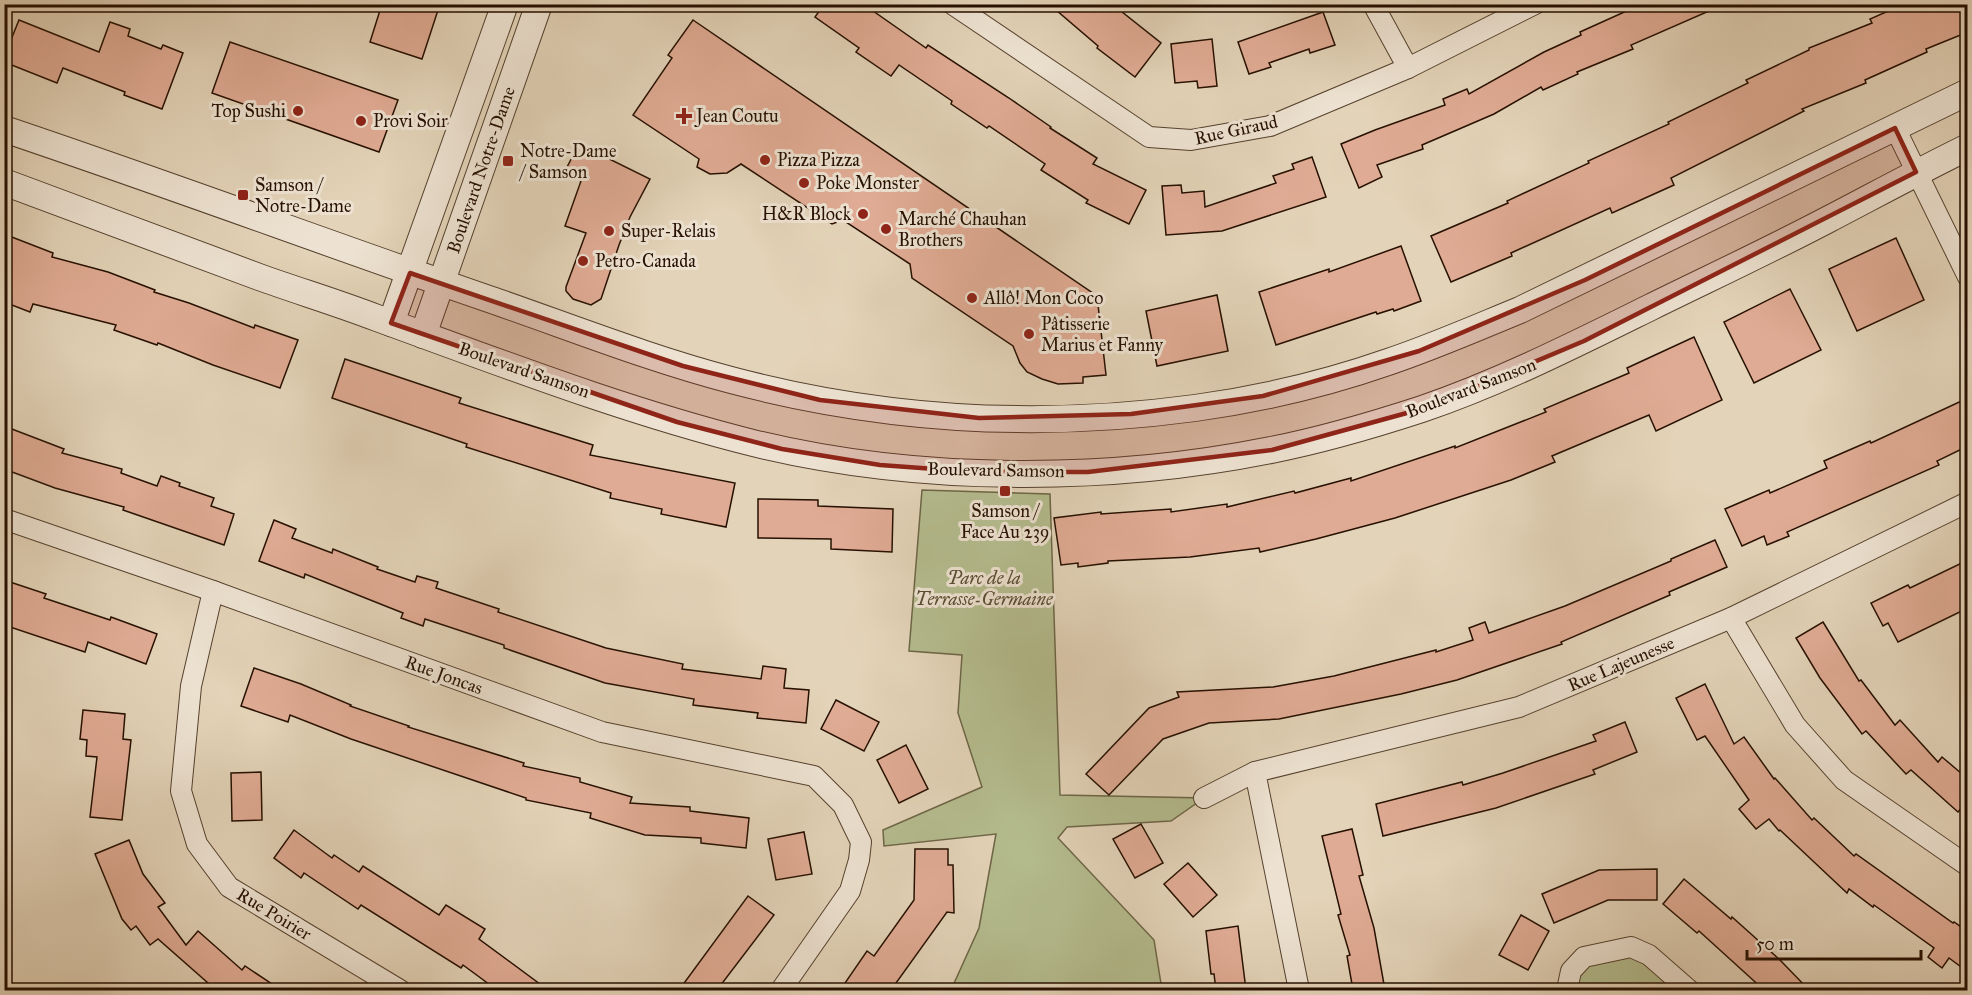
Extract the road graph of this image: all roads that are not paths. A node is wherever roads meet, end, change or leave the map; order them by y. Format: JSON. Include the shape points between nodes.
{"nodes":[{"id":1,"x":505,"y":4,"type":"edge"},
{"id":2,"x":539,"y":4,"type":"edge"},
{"id":3,"x":952,"y":4,"type":"edge"},
{"id":4,"x":1373,"y":4,"type":"edge"},
{"id":5,"x":1535,"y":4,"type":"edge"},
{"id":6,"x":1408,"y":68,"type":"junction"},
{"id":7,"x":1968,"y":92,"type":"edge"},
{"id":8,"x":1895,"y":128,"type":"junction"},
{"id":9,"x":4,"y":129,"type":"edge"},
{"id":10,"x":1968,"y":147,"type":"edge"},
{"id":11,"x":1916,"y":172,"type":"junction"},
{"id":12,"x":4,"y":182,"type":"edge"},
{"id":13,"x":411,"y":273,"type":"junction"},
{"id":14,"x":1968,"y":277,"type":"edge"},
{"id":15,"x":442,"y":283,"type":"junction"},
{"id":16,"x":391,"y":323,"type":"junction"},
{"id":17,"x":423,"y":335,"type":"junction"},
{"id":18,"x":1968,"y":502,"type":"edge"},
{"id":19,"x":4,"y":519,"type":"edge"},
{"id":20,"x":213,"y":591,"type":"junction"},
{"id":21,"x":1731,"y":618,"type":"junction"},
{"id":22,"x":1255,"y":772,"type":"junction"},
{"id":23,"x":1204,"y":798,"type":"dead end"},
{"id":24,"x":1968,"y":866,"type":"edge"},
{"id":25,"x":400,"y":990,"type":"edge"},
{"id":26,"x":781,"y":990,"type":"edge"},
{"id":27,"x":1299,"y":990,"type":"edge"},
{"id":28,"x":1567,"y":990,"type":"edge"},
{"id":29,"x":1689,"y":990,"type":"edge"}],
"edges":[{"from":1,"to":13,"type":"street","name":"Boulevard Notre-Dame"},
{"from":2,"to":15,"type":"street","name":"Boulevard Notre-Dame"},
{"from":3,"to":6,"type":"street","name":"Rue Giraud","via":[[1149,137],[1191,140],[1270,126]]},
{"from":4,"to":6,"type":"street"},
{"from":5,"to":6,"type":"street","name":"Rue Giraud"},
{"from":7,"to":8,"type":"street"},
{"from":8,"to":11,"type":"street"},
{"from":8,"to":15,"type":"street","via":[[1585,280],[1454,338],[1308,386],[1151,413],[979,418],[820,400],[683,366]]},
{"from":9,"to":13,"type":"street"},
{"from":10,"to":11,"type":"street","name":"Boulevard Samson"},
{"from":11,"to":14,"type":"street"},
{"from":11,"to":17,"type":"street","name":"Boulevard Samson","via":[[1829,219],[1487,384],[1425,408],[1326,437],[1272,450],[1174,465],[1003,473],[836,459],[754,443],[669,420]]},
{"from":12,"to":16,"type":"street","name":"Boulevard Samson"},
{"from":13,"to":15,"type":"street"},
{"from":13,"to":16,"type":"street","name":"Boulevard Notre-Dame"},
{"from":15,"to":17,"type":"street","name":"Boulevard Notre-Dame"},
{"from":16,"to":17,"type":"street","name":"Boulevard Samson"},
{"from":18,"to":21,"type":"street","name":"Rue Lajeunesse"},
{"from":19,"to":20,"type":"street","name":"Rue Joncas"},
{"from":20,"to":25,"type":"street","name":"Rue Poirier","via":[[191,686],[181,791],[197,844],[229,887]]},
{"from":20,"to":26,"type":"street","name":"Rue Joncas","via":[[602,732],[814,776],[843,805],[861,842],[859,860],[850,891]]},
{"from":21,"to":22,"type":"street","name":"Rue Lajeunesse","via":[[1519,707]]},
{"from":21,"to":24,"type":"street","via":[[1795,725],[1844,780]]},
{"from":22,"to":23,"type":"street","name":"Rue Lajeunesse"},
{"from":22,"to":27,"type":"street"},
{"from":28,"to":29,"type":"street","via":[[1571,971],[1584,957],[1631,947],[1649,955]]}]}
